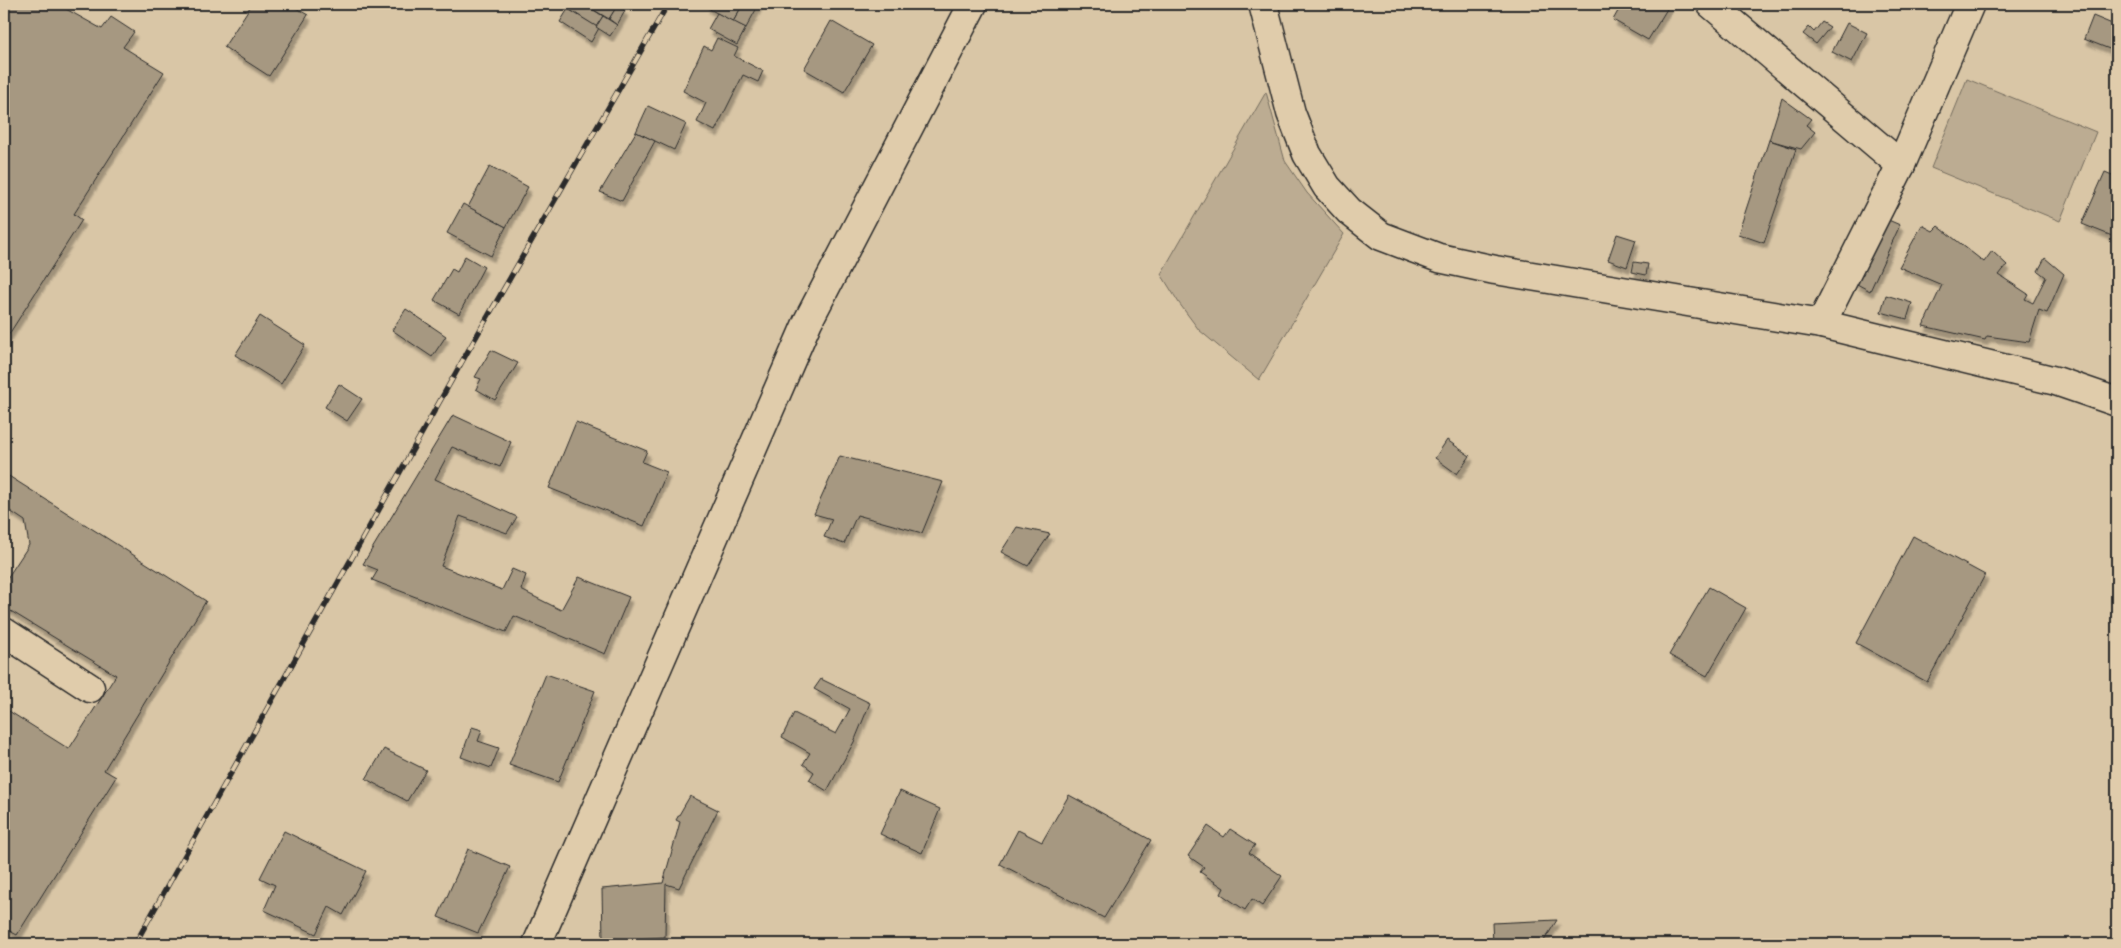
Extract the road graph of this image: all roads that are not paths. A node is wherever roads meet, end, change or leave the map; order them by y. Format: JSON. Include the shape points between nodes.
{"nodes":[{"id":1,"x":973,"y":4,"type":"edge"},
{"id":2,"x":1263,"y":4,"type":"edge"},
{"id":3,"x":1712,"y":4,"type":"edge"},
{"id":4,"x":1970,"y":4,"type":"edge"},
{"id":5,"x":1901,"y":165,"type":"junction"},
{"id":6,"x":1821,"y":324,"type":"junction"},
{"id":7,"x":2117,"y":402,"type":"edge"},
{"id":8,"x":4,"y":632,"type":"edge"},
{"id":9,"x":90,"y":688,"type":"dead end"},
{"id":10,"x":537,"y":944,"type":"edge"}],
"edges":[{"from":1,"to":10,"type":"street","via":[[808,322]]},
{"from":2,"to":6,"type":"street","via":[[1291,113],[1307,154],[1327,187],[1349,211],[1381,236],[1439,258],[1495,270]]},
{"from":3,"to":5,"type":"street"},
{"from":4,"to":5,"type":"street"},
{"from":5,"to":6,"type":"street"},
{"from":6,"to":7,"type":"street","via":[[2056,381]]},
{"from":8,"to":9,"type":"street"}]}
